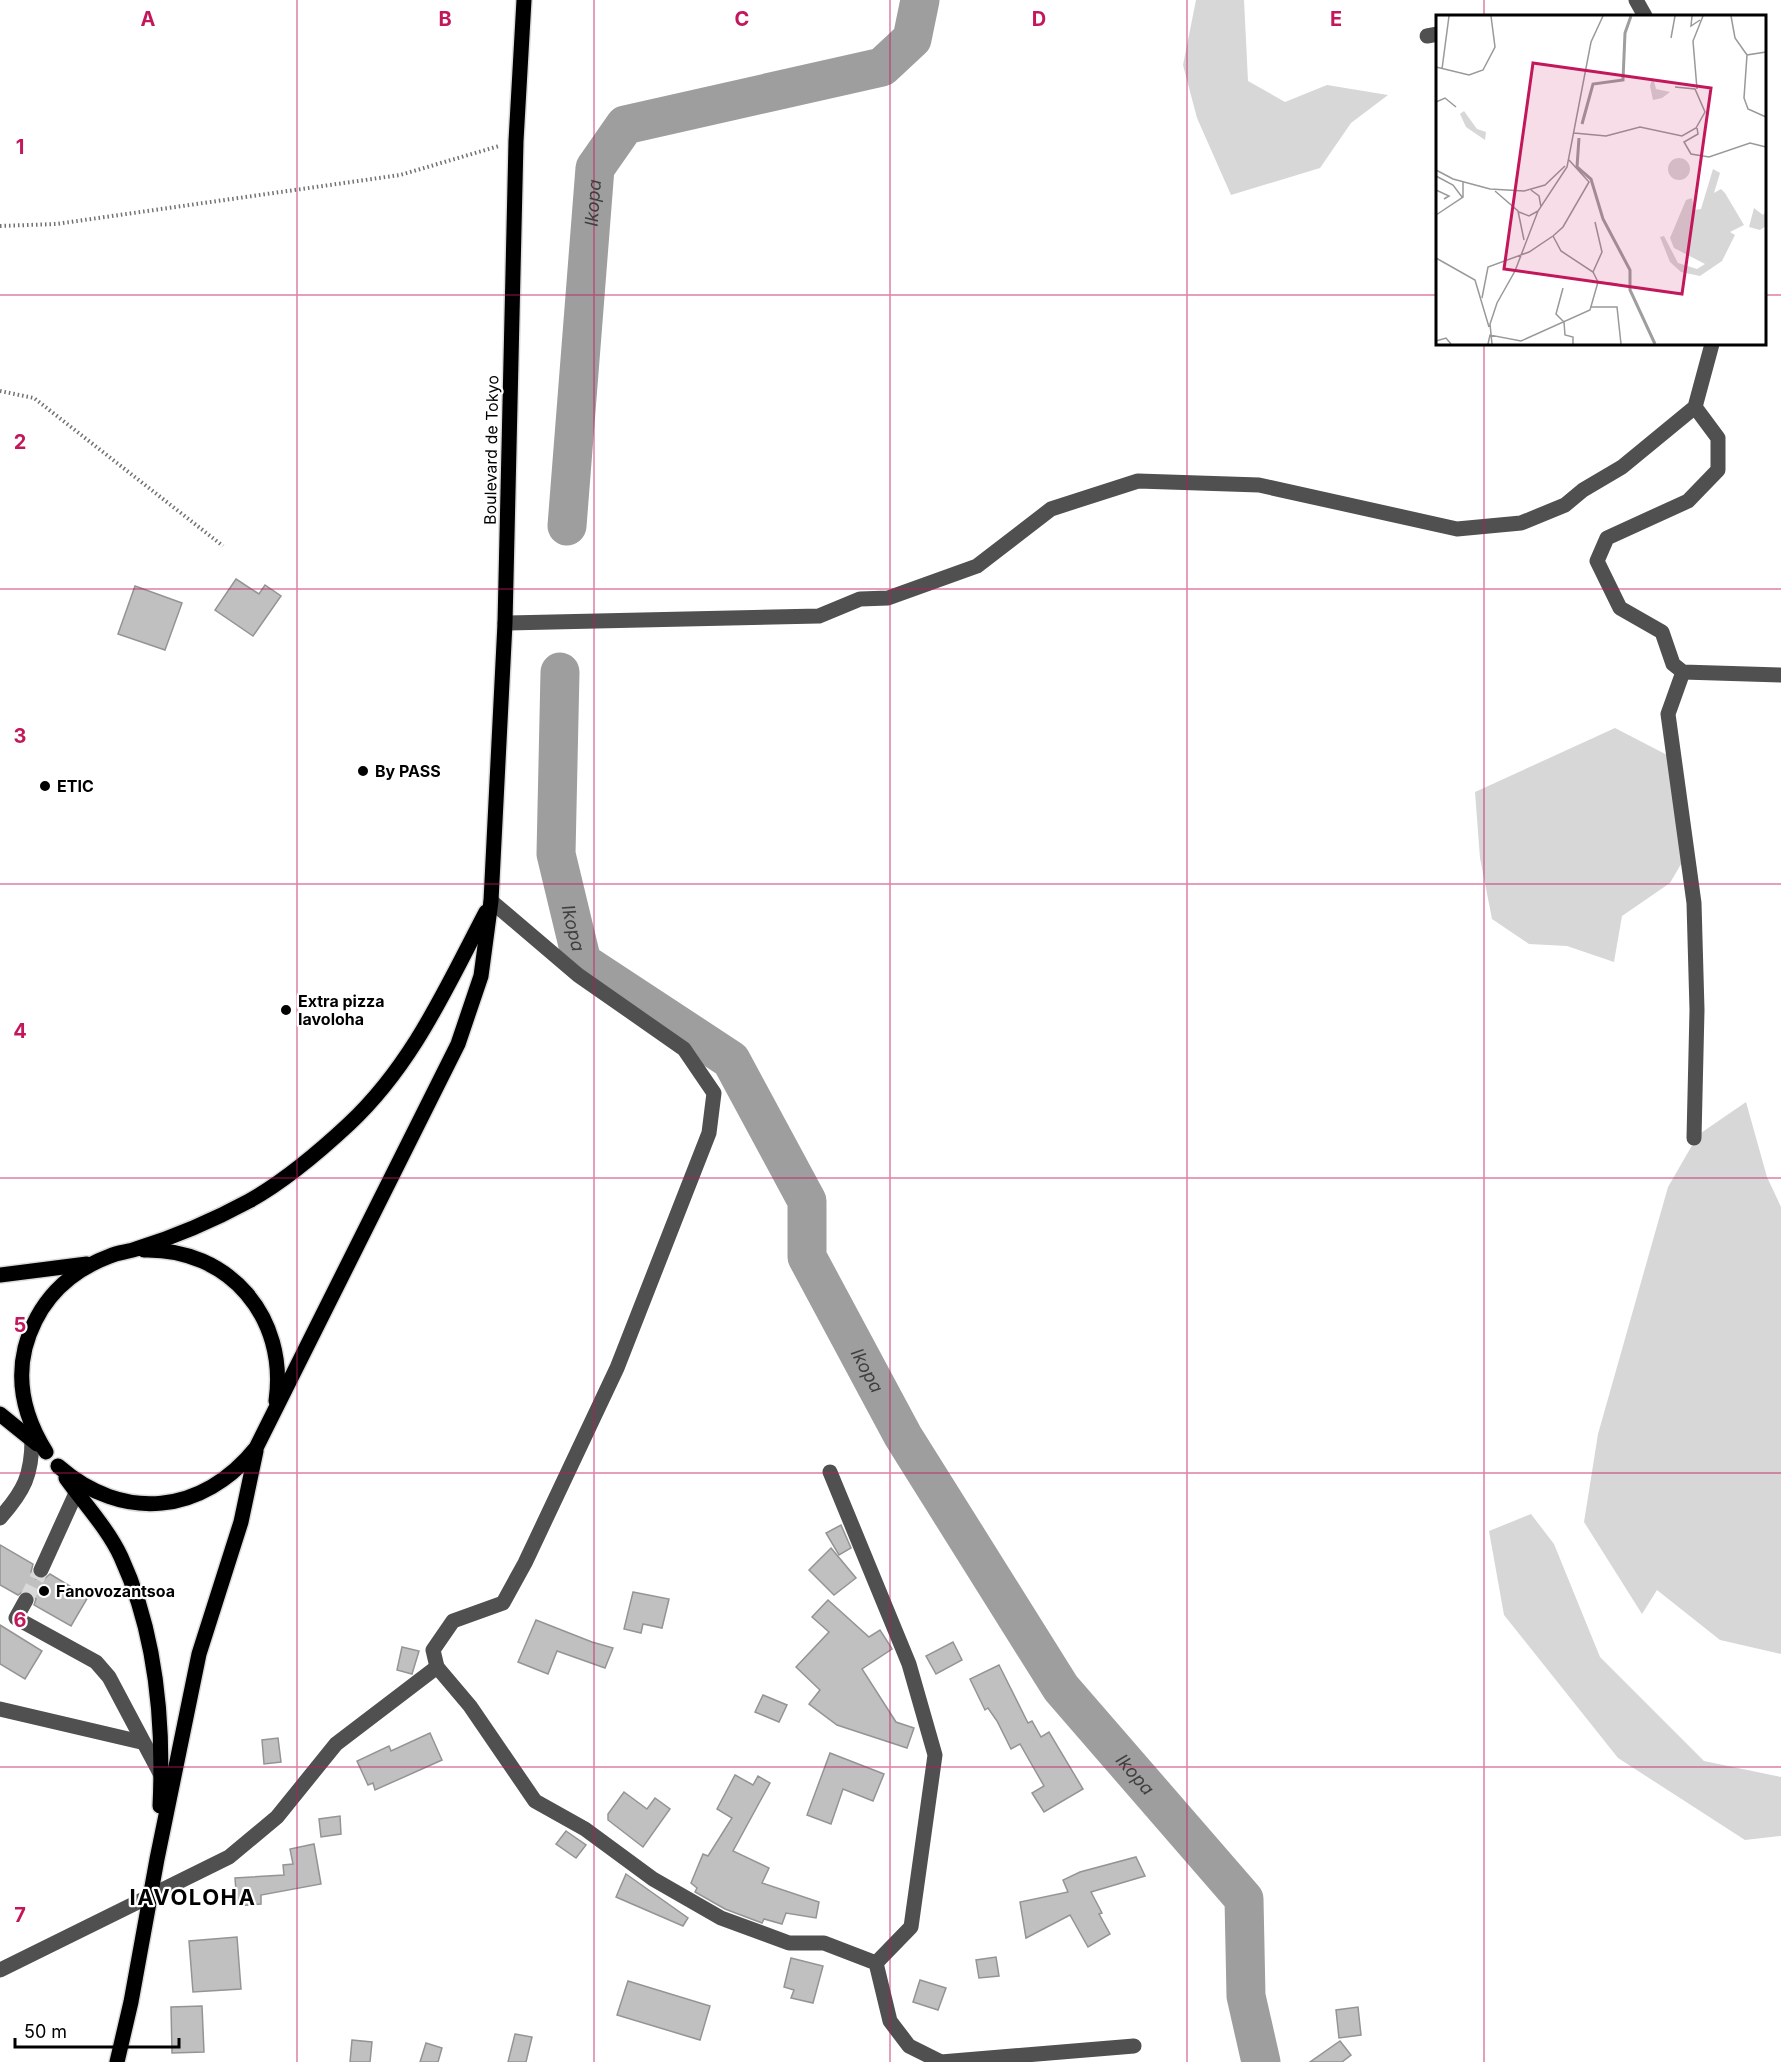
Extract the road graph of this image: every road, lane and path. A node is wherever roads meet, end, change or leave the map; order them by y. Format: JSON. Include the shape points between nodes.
{"nodes":[{"id":1,"x":524,"y":0,"type":"edge"},
{"id":2,"x":1636,"y":0,"type":"edge"},
{"id":3,"x":1644,"y":15,"type":"edge"},
{"id":4,"x":516,"y":141,"type":"junction"},
{"id":5,"x":0,"y":225,"type":"edge"},
{"id":6,"x":1712,"y":345,"type":"edge"},
{"id":7,"x":0,"y":391,"type":"edge"},
{"id":8,"x":1695,"y":407,"type":"junction"},
{"id":9,"x":223,"y":546,"type":"dead end"},
{"id":10,"x":505,"y":623,"type":"junction"},
{"id":11,"x":1683,"y":672,"type":"junction"},
{"id":12,"x":1781,"y":675,"type":"edge"},
{"id":13,"x":491,"y":901,"type":"junction"},
{"id":14,"x":1694,"y":1138,"type":"dead end"},
{"id":15,"x":135,"y":1250,"type":"junction"},
{"id":16,"x":93,"y":1263,"type":"junction"},
{"id":17,"x":0,"y":1275,"type":"edge"},
{"id":18,"x":0,"y":1414,"type":"edge"},
{"id":19,"x":270,"y":1420,"type":"junction"},
{"id":20,"x":32,"y":1439,"type":"junction"},
{"id":21,"x":256,"y":1448,"type":"junction"},
{"id":22,"x":46,"y":1452,"type":"junction"},
{"id":23,"x":58,"y":1466,"type":"junction"},
{"id":24,"x":830,"y":1472,"type":"dead end"},
{"id":25,"x":76,"y":1493,"type":"junction"},
{"id":26,"x":0,"y":1518,"type":"edge"},
{"id":27,"x":41,"y":1570,"type":"tunnel mouth"},
{"id":28,"x":26,"y":1600,"type":"tunnel mouth"},
{"id":29,"x":437,"y":1667,"type":"junction"},
{"id":30,"x":0,"y":1709,"type":"edge"},
{"id":31,"x":141,"y":1742,"type":"junction"},
{"id":32,"x":161,"y":1775,"type":"junction"},
{"id":33,"x":157,"y":1858,"type":"junction"},
{"id":34,"x":152,"y":1894,"type":"junction"},
{"id":35,"x":876,"y":1963,"type":"junction"},
{"id":36,"x":0,"y":1970,"type":"edge"},
{"id":37,"x":1134,"y":2046,"type":"dead end"},
{"id":38,"x":117,"y":2062,"type":"edge"},
{"id":39,"x":941,"y":2062,"type":"edge"}],
"edges":[{"from":1,"to":4,"type":"main road","name":"Boulevard de Tokyo"},
{"from":2,"to":3,"type":"street"},
{"from":4,"to":5,"type":"path","via":[[400,175],[56,224]]},
{"from":4,"to":10,"type":"main road","name":"Boulevard de Tokyo"},
{"from":6,"to":8,"type":"street"},
{"from":7,"to":9,"type":"path","via":[[34,398]]},
{"from":8,"to":10,"type":"street","via":[[1622,467],[1565,505],[1521,523],[1457,529],[1259,485],[1138,481],[1051,509],[977,566],[888,598],[860,599],[819,616]]},
{"from":8,"to":11,"type":"street","via":[[1718,438],[1718,470],[1688,501],[1607,538],[1597,561],[1620,608],[1662,632],[1673,664]]},
{"from":10,"to":13,"type":"main road","name":"Boulevard de Tokyo"},
{"from":11,"to":12,"type":"street"},
{"from":11,"to":14,"type":"street","via":[[1668,714],[1694,903]]},
{"from":13,"to":15,"type":"main road","via":[[402,1066],[350,1124],[250,1201]]},
{"from":13,"to":19,"type":"main road","name":"Boulevard de Tokyo","via":[[482,976],[458,1044]]},
{"from":13,"to":29,"type":"street","via":[[578,975],[684,1049],[714,1093],[709,1133],[617,1368],[525,1563],[502,1603],[453,1621],[433,1650]]},
{"from":15,"to":16,"type":"main road"},
{"from":15,"to":19,"type":"main road","via":[[167,1251],[199,1259],[236,1281],[251,1297],[267,1325],[277,1356],[276,1399]]},
{"from":16,"to":17,"type":"main road"},
{"from":16,"to":22,"type":"main road","via":[[75,1273],[46,1301],[23,1356],[23,1396],[35,1434]]},
{"from":18,"to":20,"type":"main road"},
{"from":19,"to":21,"type":"main road"},
{"from":20,"to":22,"type":"main road"},
{"from":20,"to":26,"type":"street","via":[[32,1464],[22,1489]]},
{"from":21,"to":23,"type":"main road","via":[[236,1471],[211,1489],[172,1502],[151,1504],[111,1498],[74,1480]]},
{"from":21,"to":33,"type":"main road","via":[[241,1522],[199,1654]]},
{"from":22,"to":23,"type":"main road"},
{"from":23,"to":25,"type":"main road"},
{"from":24,"to":35,"type":"street","via":[[909,1664],[936,1755],[911,1927]]},
{"from":25,"to":27,"type":"street"},
{"from":25,"to":32,"type":"main road","via":[[120,1555],[140,1604],[163,1735]]},
{"from":28,"to":31,"type":"street","via":[[16,1618],[96,1662],[109,1677]]},
{"from":29,"to":34,"type":"street","via":[[336,1744],[277,1817],[229,1857]]},
{"from":29,"to":35,"type":"street","via":[[470,1706],[535,1801],[585,1829],[653,1879],[721,1918],[789,1942],[824,1943]]},
{"from":30,"to":31,"type":"street"},
{"from":31,"to":32,"type":"street"},
{"from":32,"to":33,"type":"main road"},
{"from":33,"to":34,"type":"main road"},
{"from":34,"to":36,"type":"street"},
{"from":34,"to":38,"type":"main road"},
{"from":35,"to":39,"type":"street","via":[[890,2021],[909,2046]]},
{"from":37,"to":39,"type":"street"}]}
